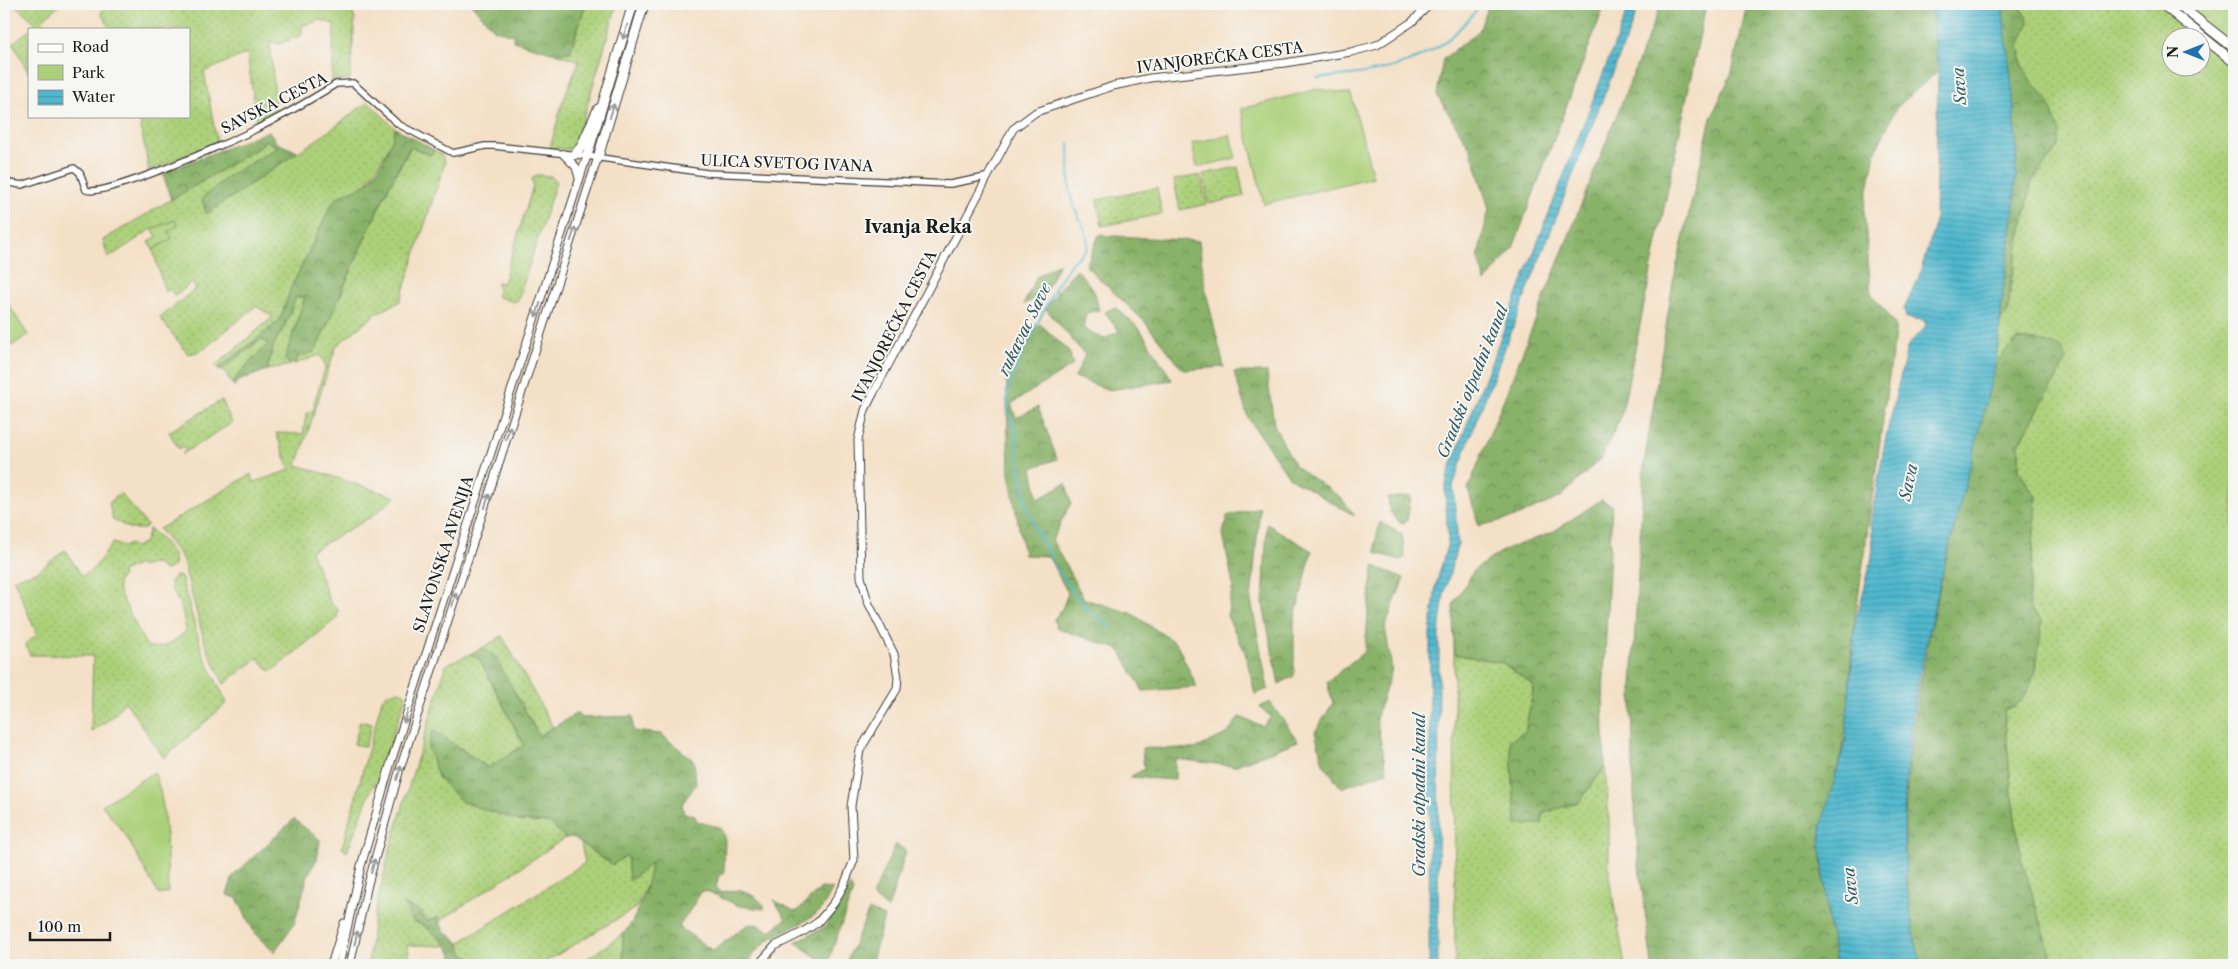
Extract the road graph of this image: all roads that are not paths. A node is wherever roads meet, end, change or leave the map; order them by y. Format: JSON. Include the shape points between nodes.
{"nodes":[{"id":1,"x":634,"y":4,"type":"edge"},
{"id":2,"x":1430,"y":4,"type":"edge"},
{"id":3,"x":2162,"y":4,"type":"edge"},
{"id":4,"x":2178,"y":4,"type":"edge"},
{"id":5,"x":645,"y":5,"type":"edge"},
{"id":6,"x":2234,"y":48,"type":"edge"},
{"id":7,"x":2234,"y":62,"type":"edge"},
{"id":8,"x":604,"y":103,"type":"junction"},
{"id":9,"x":563,"y":154,"type":"junction"},
{"id":10,"x":574,"y":155,"type":"junction"},
{"id":11,"x":587,"y":156,"type":"junction"},
{"id":12,"x":598,"y":157,"type":"junction"},
{"id":13,"x":986,"y":177,"type":"junction"},
{"id":14,"x":580,"y":179,"type":"junction"},
{"id":15,"x":4,"y":182,"type":"edge"},
{"id":16,"x":352,"y":907,"type":"junction"},
{"id":17,"x":350,"y":964,"type":"edge"},
{"id":18,"x":331,"y":965,"type":"edge"},
{"id":19,"x":339,"y":965,"type":"edge"},
{"id":20,"x":758,"y":965,"type":"edge"}],
"edges":[{"from":1,"to":8,"type":"highway","one_way":true},
{"from":2,"to":13,"type":"main road","name":"IVANJOREČKA CESTA","via":[[1412,22],[1377,45],[1285,63],[1142,80],[1113,86],[1036,112],[1013,129]]},
{"from":3,"to":7,"type":"highway"},
{"from":4,"to":6,"type":"highway"},
{"from":12,"to":5,"type":"highway","one_way":true},
{"from":8,"to":10,"type":"highway","via":[[593,117],[581,147]]},
{"from":8,"to":11,"type":"highway"},
{"from":9,"to":10,"type":"street","name":"SAVSKA CESTA"},
{"from":9,"to":14,"type":"main road","via":[[576,167]]},
{"from":9,"to":15,"type":"street","name":"SAVSKA CESTA","via":[[485,146],[453,153],[410,132],[362,89],[345,82],[253,131],[152,174],[97,191],[86,190],[80,173],[74,168],[22,184]]},
{"from":10,"to":11,"type":"street","name":"SAVSKA CESTA"},
{"from":11,"to":12,"type":"street","name":"ULICA SVETOG IVANA"},
{"from":11,"to":14,"type":"main road","name":"SLAVONSKA AVENIJA"},
{"from":12,"to":13,"type":"street","name":"ULICA SVETOG IVANA","via":[[713,174],[950,184]]},
{"from":17,"to":12,"type":"main road","name":"SLAVONSKA AVENIJA","one_way":true,"via":[[399,772]]},
{"from":13,"to":20,"type":"main road","name":"IVANJOREČKA CESTA","via":[[874,392],[860,431],[861,578],[868,602],[894,654],[898,677],[897,689],[860,750],[851,806],[852,867],[838,897],[823,918],[775,946]]},
{"from":14,"to":16,"type":"main road","name":"SLAVONSKA AVENIJA","one_way":true,"via":[[391,762]]},
{"from":16,"to":18,"type":"main road"},
{"from":16,"to":19,"type":"main road","name":"SLAVONSKA AVENIJA"}]}
